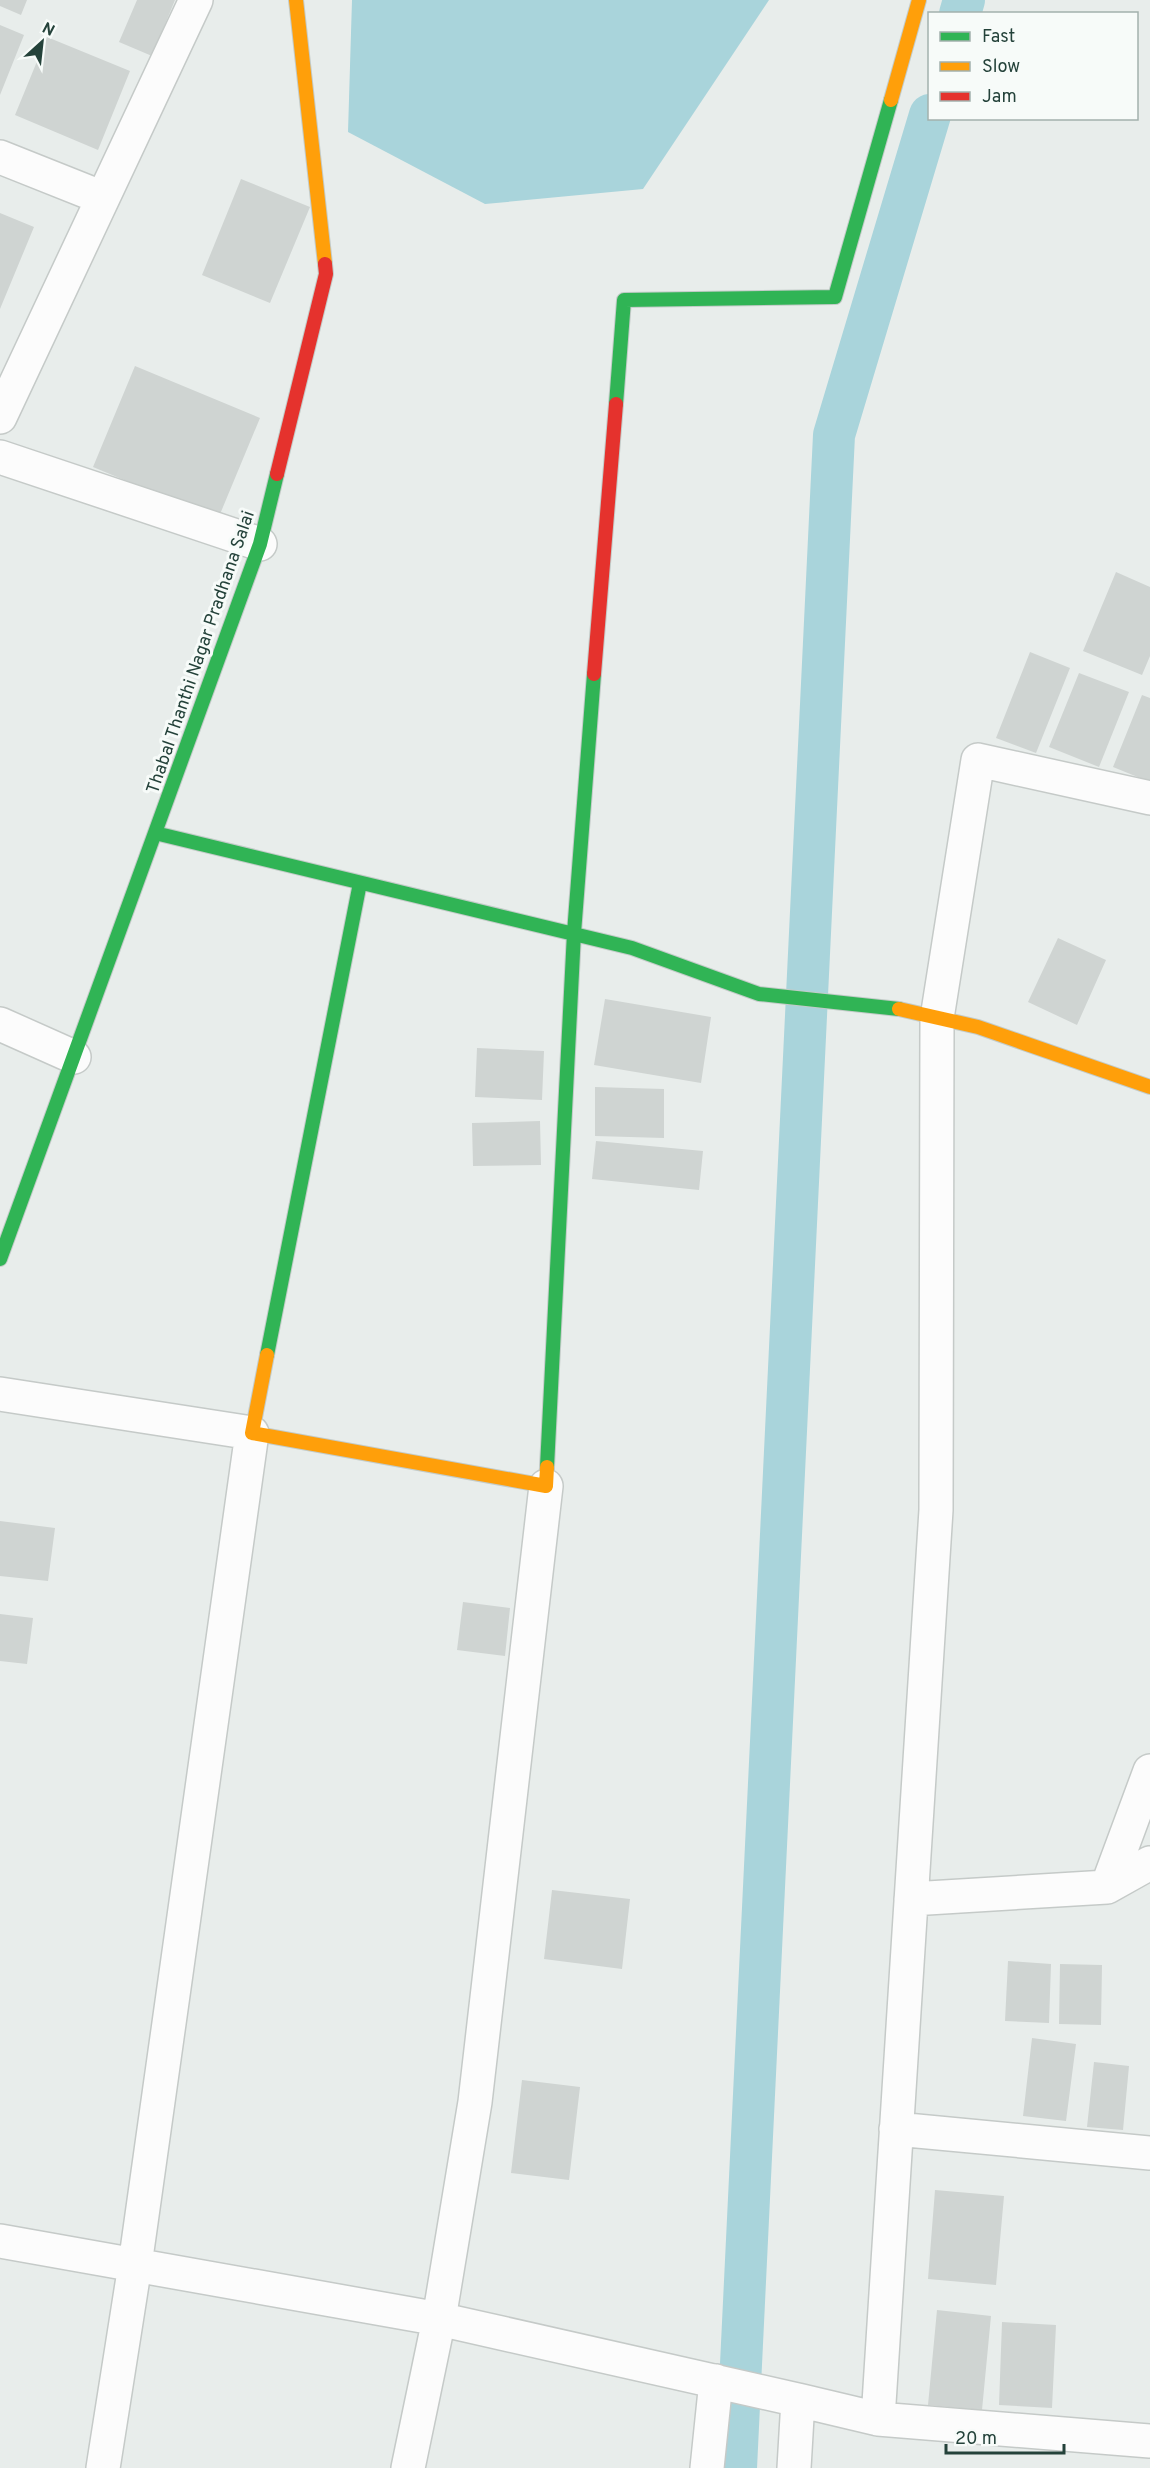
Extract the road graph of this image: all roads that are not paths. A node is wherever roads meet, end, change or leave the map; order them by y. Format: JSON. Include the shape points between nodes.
{"nodes":[{"id":1,"x":196,"y":0,"type":"edge"},
{"id":2,"x":296,"y":0,"type":"edge"},
{"id":3,"x":919,"y":0,"type":"edge"},
{"id":4,"x":0,"y":157,"type":"edge"},
{"id":5,"x":103,"y":198,"type":"junction"},
{"id":6,"x":0,"y":417,"type":"edge"},
{"id":7,"x":0,"y":457,"type":"edge"},
{"id":8,"x":260,"y":544,"type":"junction"},
{"id":9,"x":1150,"y":798,"type":"edge"},
{"id":10,"x":155,"y":834,"type":"junction"},
{"id":11,"x":360,"y":883,"type":"junction"},
{"id":12,"x":574,"y":933,"type":"junction"},
{"id":13,"x":937,"y":1017,"type":"junction"},
{"id":14,"x":0,"y":1024,"type":"edge"},
{"id":15,"x":74,"y":1057,"type":"junction"},
{"id":16,"x":1150,"y":1087,"type":"edge"},
{"id":17,"x":0,"y":1259,"type":"edge"},
{"id":18,"x":0,"y":1394,"type":"edge"},
{"id":19,"x":252,"y":1433,"type":"junction"},
{"id":20,"x":546,"y":1486,"type":"junction"},
{"id":21,"x":1150,"y":1771,"type":"edge"},
{"id":22,"x":1150,"y":1863,"type":"edge"},
{"id":23,"x":1107,"y":1887,"type":"junction"},
{"id":24,"x":911,"y":1899,"type":"junction"},
{"id":25,"x":896,"y":2129,"type":"junction"},
{"id":26,"x":1150,"y":2153,"type":"edge"},
{"id":27,"x":0,"y":2241,"type":"edge"},
{"id":28,"x":135,"y":2265,"type":"junction"},
{"id":29,"x":439,"y":2319,"type":"junction"},
{"id":30,"x":736,"y":2386,"type":"junction"},
{"id":31,"x":798,"y":2400,"type":"junction"},
{"id":32,"x":878,"y":2419,"type":"junction"},
{"id":33,"x":1150,"y":2441,"type":"edge"},
{"id":34,"x":103,"y":2468,"type":"edge"},
{"id":35,"x":408,"y":2468,"type":"edge"},
{"id":36,"x":707,"y":2468,"type":"edge"},
{"id":37,"x":794,"y":2468,"type":"edge"}],
"edges":[{"from":1,"to":5,"type":"street"},
{"from":2,"to":8,"type":"street","name":"Thabal Thanthi Nagar Pradhana Salai","via":[[326,274]]},
{"from":3,"to":12,"type":"street","via":[[835,297],[624,300]]},
{"from":4,"to":5,"type":"street"},
{"from":5,"to":6,"type":"street"},
{"from":7,"to":8,"type":"street"},
{"from":8,"to":10,"type":"street","name":"Thabal Thanthi Nagar Pradhana Salai"},
{"from":9,"to":13,"type":"street","via":[[978,760]]},
{"from":10,"to":11,"type":"street"},
{"from":10,"to":15,"type":"street","name":"Thabal Thanthi Nagar Pradhana Salai"},
{"from":11,"to":12,"type":"street"},
{"from":11,"to":19,"type":"street"},
{"from":12,"to":13,"type":"street","via":[[632,948],[759,994],[892,1007]]},
{"from":12,"to":20,"type":"street"},
{"from":13,"to":16,"type":"street","via":[[978,1027]]},
{"from":13,"to":24,"type":"street","via":[[936,1510]]},
{"from":14,"to":15,"type":"street"},
{"from":15,"to":17,"type":"street","name":"Thabal Thanthi Nagar Pradhana Salai"},
{"from":18,"to":19,"type":"street"},
{"from":19,"to":20,"type":"street"},
{"from":19,"to":28,"type":"street"},
{"from":20,"to":29,"type":"street","via":[[475,2102]]},
{"from":21,"to":23,"type":"street"},
{"from":22,"to":23,"type":"street"},
{"from":23,"to":24,"type":"street"},
{"from":24,"to":25,"type":"street"},
{"from":25,"to":26,"type":"street"},
{"from":25,"to":32,"type":"street"},
{"from":27,"to":28,"type":"street"},
{"from":28,"to":29,"type":"street"},
{"from":28,"to":34,"type":"street"},
{"from":29,"to":30,"type":"street"},
{"from":29,"to":35,"type":"street"},
{"from":30,"to":31,"type":"street"},
{"from":30,"to":36,"type":"street"},
{"from":31,"to":32,"type":"street"},
{"from":31,"to":37,"type":"street"},
{"from":32,"to":33,"type":"street"}]}
